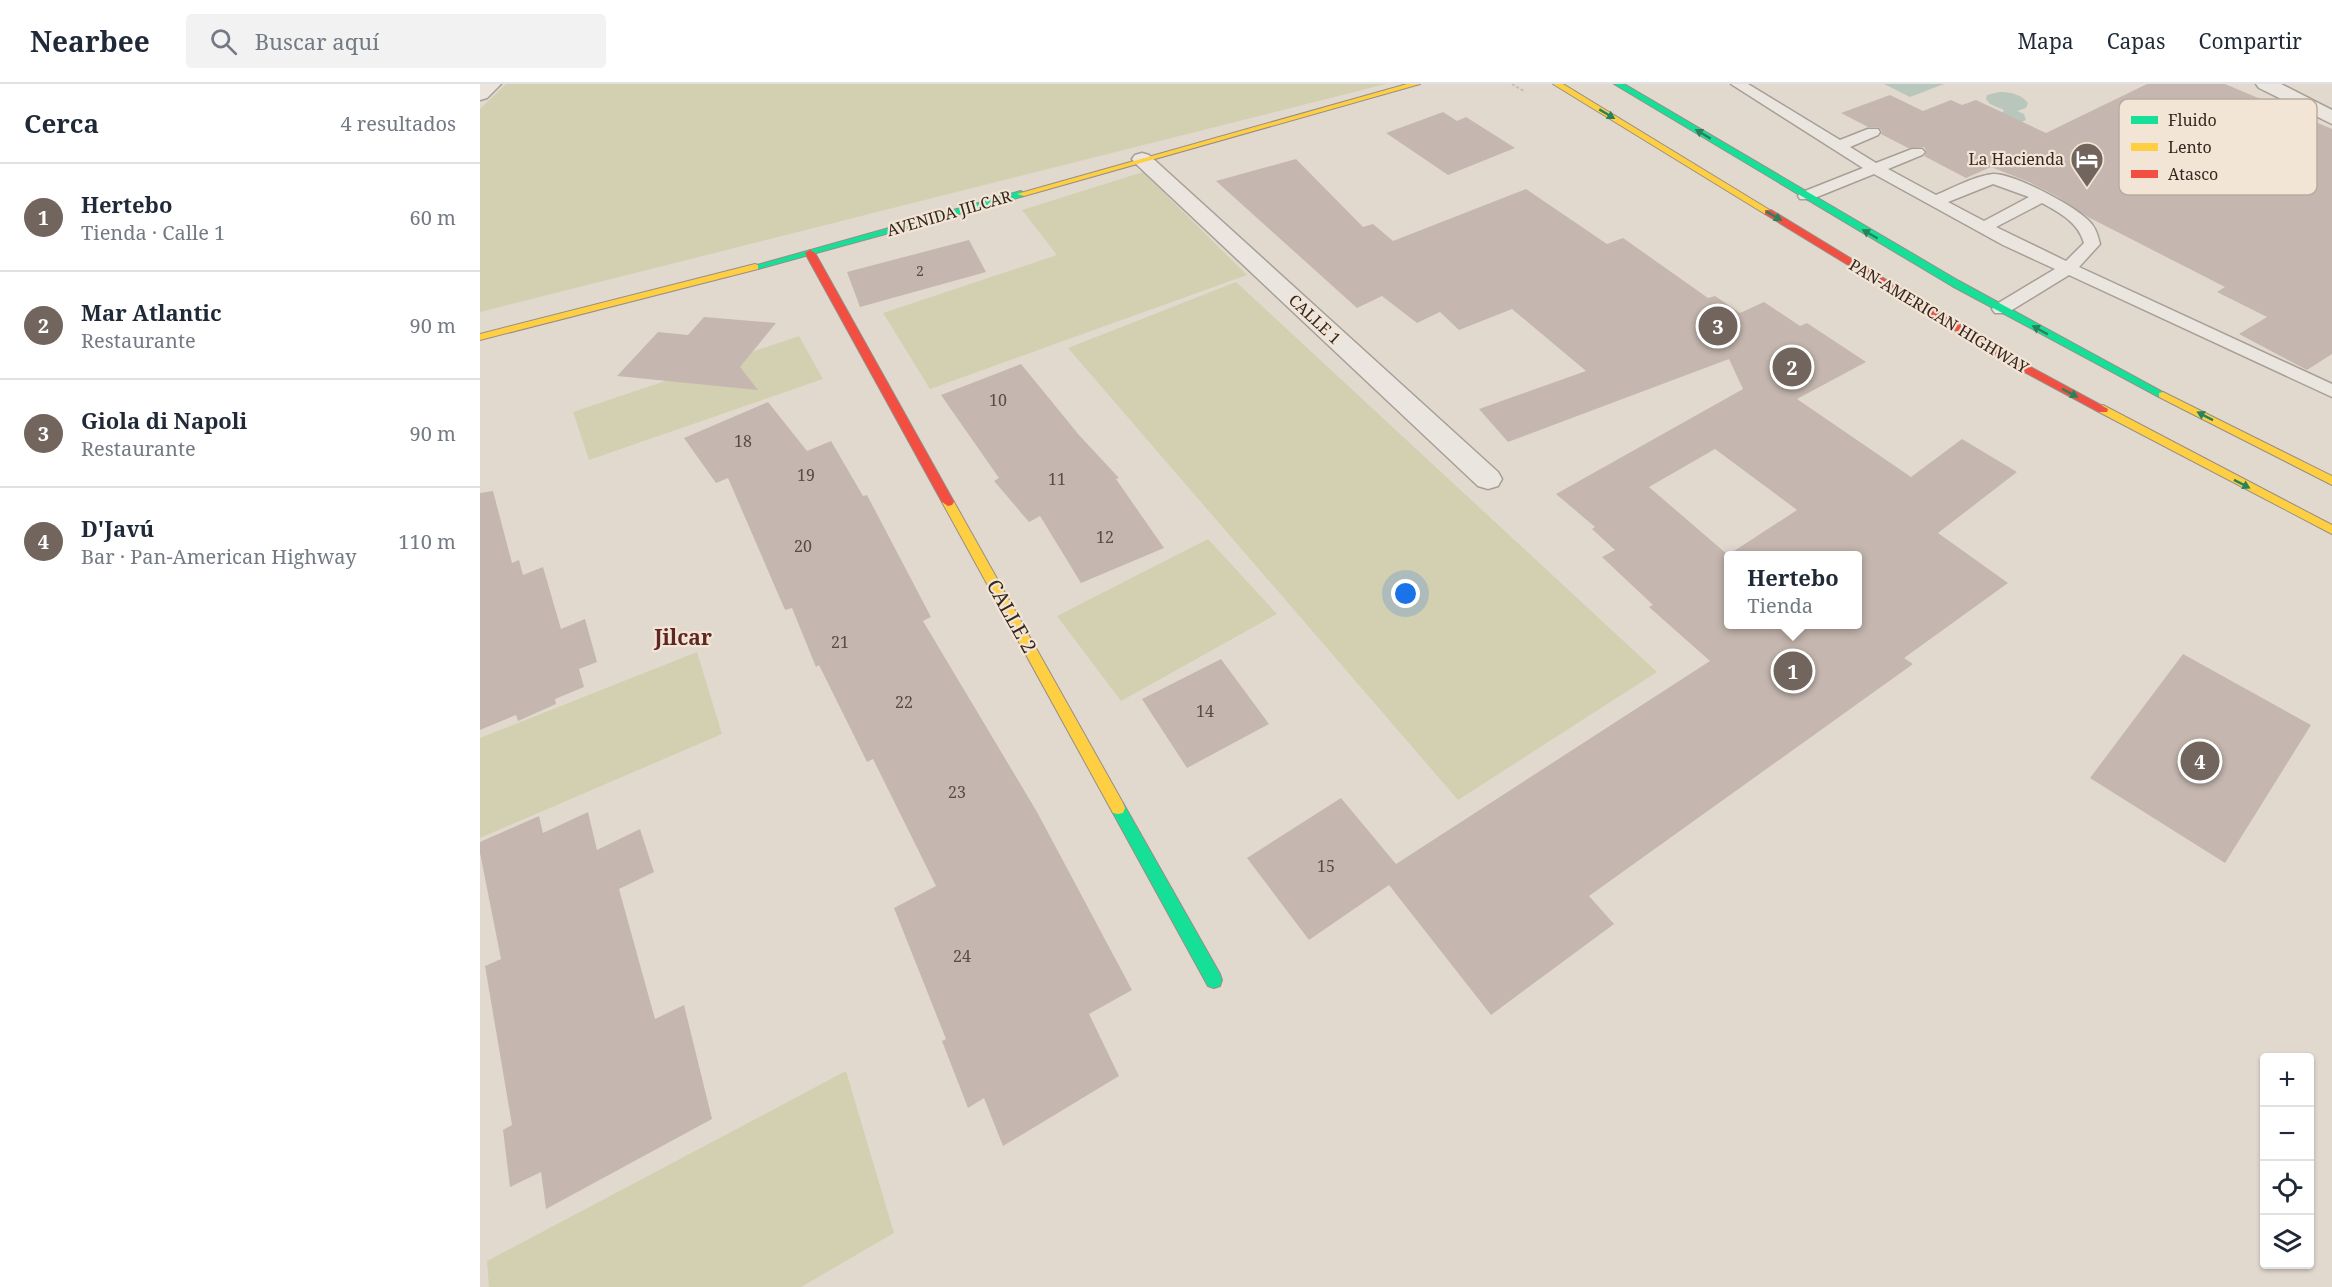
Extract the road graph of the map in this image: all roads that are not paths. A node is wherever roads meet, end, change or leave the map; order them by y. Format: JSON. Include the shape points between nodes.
{"nodes":[{"id":1,"x":491,"y":84,"type":"edge"},
{"id":2,"x":1416,"y":84,"type":"edge"},
{"id":3,"x":1557,"y":84,"type":"edge"},
{"id":4,"x":1618,"y":84,"type":"edge"},
{"id":5,"x":1738,"y":84,"type":"edge"},
{"id":6,"x":2266,"y":84,"type":"edge"},
{"id":7,"x":1568,"y":88,"type":"edge"},
{"id":8,"x":480,"y":94,"type":"edge"},
{"id":9,"x":2295,"y":99,"type":"edge"},
{"id":10,"x":2317,"y":110,"type":"edge"},
{"id":11,"x":2332,"y":118,"type":"edge"},
{"id":12,"x":1873,"y":132,"type":"dead end"},
{"id":13,"x":1839,"y":146,"type":"junction"},
{"id":14,"x":1917,"y":152,"type":"dead end"},
{"id":15,"x":1142,"y":159,"type":"junction"},
{"id":16,"x":1876,"y":169,"type":"junction"},
{"id":17,"x":1806,"y":196,"type":"junction"},
{"id":18,"x":2040,"y":198,"type":"junction"},
{"id":19,"x":1936,"y":201,"type":"junction"},
{"id":20,"x":1984,"y":227,"type":"junction"},
{"id":21,"x":810,"y":253,"type":"junction"},
{"id":22,"x":2068,"y":268,"type":"junction"},
{"id":23,"x":2001,"y":309,"type":"junction"},
{"id":24,"x":480,"y":337,"type":"edge"},
{"id":25,"x":2332,"y":391,"type":"edge"},
{"id":26,"x":1488,"y":479,"type":"dead end"},
{"id":27,"x":2332,"y":481,"type":"edge"},
{"id":28,"x":2332,"y":530,"type":"edge"},
{"id":29,"x":1214,"y":980,"type":"dead end"}],
"edges":[{"from":1,"to":8,"type":"street"},
{"from":2,"to":15,"type":"main road","name":"AVENIDA JILCAR"},
{"from":3,"to":7,"type":"main road","name":"PAN-AMERICAN HIGHWAY"},
{"from":17,"to":4,"type":"main road","name":"PAN-AMERICAN HIGHWAY","one_way":true},
{"from":5,"to":13,"type":"lane"},
{"from":6,"to":9,"type":"street"},
{"from":7,"to":28,"type":"main road","name":"PAN-AMERICAN HIGHWAY","one_way":true,"via":[[2019,365]]},
{"from":10,"to":11,"type":"street"},
{"from":12,"to":13,"type":"lane"},
{"from":13,"to":16,"type":"lane"},
{"from":14,"to":16,"type":"lane"},
{"from":15,"to":21,"type":"main road","name":"AVENIDA JILCAR"},
{"from":15,"to":26,"type":"street","name":"CALLE 1"},
{"from":16,"to":17,"type":"lane"},
{"from":16,"to":19,"type":"lane"},
{"from":23,"to":17,"type":"main road","name":"PAN-AMERICAN HIGHWAY","one_way":true},
{"from":18,"to":19,"type":"lane","via":[[1997,178]]},
{"from":18,"to":20,"type":"lane"},
{"from":18,"to":22,"type":"lane","via":[[2065,210],[2088,230],[2092,244]]},
{"from":19,"to":20,"type":"lane"},
{"from":20,"to":22,"type":"lane"},
{"from":21,"to":24,"type":"main road","name":"AVENIDA JILCAR"},
{"from":21,"to":29,"type":"main road","name":"CALLE 2"},
{"from":22,"to":23,"type":"lane"},
{"from":22,"to":25,"type":"lane"},
{"from":27,"to":23,"type":"main road","name":"PAN-AMERICAN HIGHWAY","one_way":true}]}
